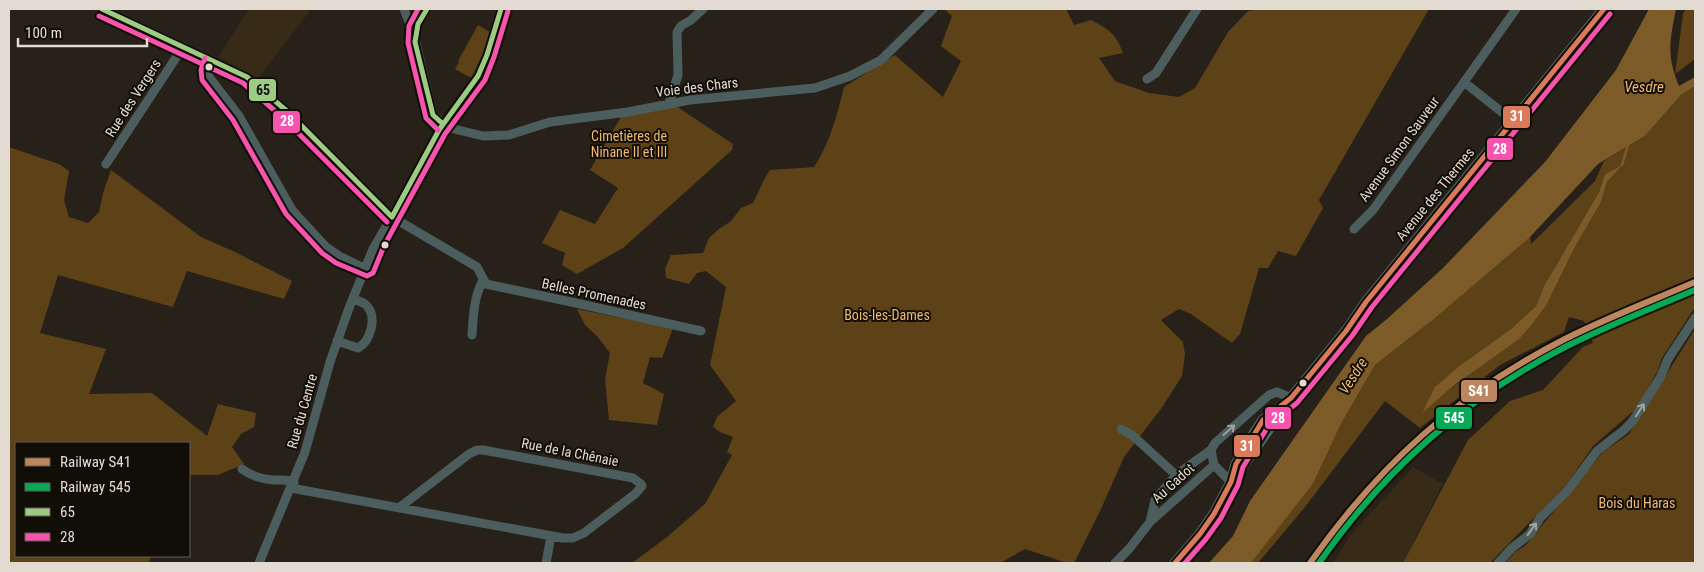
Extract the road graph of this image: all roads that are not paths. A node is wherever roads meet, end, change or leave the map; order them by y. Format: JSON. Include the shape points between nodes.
{"nodes":[{"id":1,"x":102,"y":9,"type":"edge"},
{"id":2,"x":501,"y":9,"type":"edge"},
{"id":3,"x":703,"y":9,"type":"edge"},
{"id":4,"x":933,"y":9,"type":"edge"},
{"id":5,"x":1197,"y":9,"type":"edge"},
{"id":6,"x":1516,"y":9,"type":"edge"},
{"id":7,"x":1604,"y":9,"type":"edge"},
{"id":8,"x":426,"y":11,"type":"edge"},
{"id":9,"x":405,"y":12,"type":"edge"},
{"id":10,"x":414,"y":35,"type":"junction"},
{"id":11,"x":183,"y":47,"type":"junction"},
{"id":12,"x":212,"y":61,"type":"junction"},
{"id":13,"x":1147,"y":79,"type":"dead end"},
{"id":14,"x":1464,"y":82,"type":"junction"},
{"id":15,"x":669,"y":103,"type":"junction"},
{"id":16,"x":1513,"y":121,"type":"junction"},
{"id":17,"x":443,"y":124,"type":"junction"},
{"id":18,"x":106,"y":164,"type":"dead end"},
{"id":19,"x":392,"y":217,"type":"junction"},
{"id":20,"x":1354,"y":229,"type":"dead end"},
{"id":21,"x":366,"y":269,"type":"junction"},
{"id":22,"x":483,"y":280,"type":"junction"},
{"id":23,"x":353,"y":299,"type":"junction"},
{"id":24,"x":1695,"y":318,"type":"edge"},
{"id":25,"x":701,"y":332,"type":"dead end"},
{"id":26,"x":472,"y":335,"type":"dead end"},
{"id":27,"x":337,"y":340,"type":"junction"},
{"id":28,"x":1291,"y":398,"type":"junction"},
{"id":29,"x":1121,"y":429,"type":"dead end"},
{"id":30,"x":1211,"y":450,"type":"junction"},
{"id":31,"x":1214,"y":465,"type":"junction"},
{"id":32,"x":242,"y":469,"type":"dead end"},
{"id":33,"x":1176,"y":475,"type":"junction"},
{"id":34,"x":1231,"y":482,"type":"junction"},
{"id":35,"x":292,"y":485,"type":"junction"},
{"id":36,"x":400,"y":507,"type":"junction"},
{"id":37,"x":1150,"y":522,"type":"junction"},
{"id":38,"x":551,"y":536,"type":"junction"},
{"id":39,"x":259,"y":563,"type":"edge"},
{"id":40,"x":546,"y":563,"type":"edge"},
{"id":41,"x":1115,"y":563,"type":"edge"},
{"id":42,"x":1175,"y":563,"type":"edge"},
{"id":43,"x":1498,"y":563,"type":"edge"}],
"edges":[{"from":1,"to":11,"type":"street"},
{"from":2,"to":17,"type":"street","name":"Rue du Centre","via":[[478,76]]},
{"from":3,"to":15,"type":"street","via":[[677,32],[678,75]]},
{"from":4,"to":15,"type":"street","name":"Voie des Chars","via":[[882,60],[850,76],[815,88]]},
{"from":5,"to":13,"type":"street","via":[[1156,74]]},
{"from":6,"to":14,"type":"street","name":"Avenue Simon Sauveur"},
{"from":7,"to":16,"type":"main road","name":"Avenue des Thermes"},
{"from":8,"to":9,"type":"street","via":[[417,18]]},
{"from":8,"to":10,"type":"street"},
{"from":9,"to":10,"type":"street"},
{"from":10,"to":17,"type":"street","via":[[433,115]]},
{"from":11,"to":12,"type":"street"},
{"from":11,"to":18,"type":"street","name":"Rue des Vergers"},
{"from":12,"to":19,"type":"street","via":[[247,77],[281,106]]},
{"from":12,"to":21,"type":"street","via":[[209,77],[238,116],[292,210],[326,247]]},
{"from":14,"to":16,"type":"street"},
{"from":14,"to":20,"type":"street","name":"Avenue Simon Sauveur","via":[[1373,210]]},
{"from":15,"to":17,"type":"street","name":"Voie des Chars","via":[[550,122],[500,136],[483,136]]},
{"from":16,"to":28,"type":"main road","name":"Avenue des Thermes"},
{"from":17,"to":19,"type":"street","name":"Rue du Centre"},
{"from":19,"to":21,"type":"street","name":"Rue du Centre","via":[[376,242]]},
{"from":19,"to":22,"type":"street","via":[[477,267]]},
{"from":21,"to":23,"type":"street","name":"Rue du Centre"},
{"from":22,"to":25,"type":"street","name":"Belles Promenades","via":[[486,284]]},
{"from":22,"to":26,"type":"street"},
{"from":23,"to":27,"type":"street","name":"Rue du Centre"},
{"from":23,"to":27,"type":"street","via":[[366,304],[373,315],[370,332],[358,348]]},
{"from":43,"to":24,"type":"street","one_way":true,"via":[[1530,534],[1597,451],[1632,422]]},
{"from":27,"to":35,"type":"street","name":"Rue du Centre","via":[[305,452]]},
{"from":30,"to":28,"type":"street","one_way":true,"via":[[1270,395],[1277,392]]},
{"from":28,"to":34,"type":"main road","name":"Avenue des Thermes","via":[[1263,420],[1236,464]]},
{"from":29,"to":33,"type":"street"},
{"from":30,"to":31,"type":"street"},
{"from":30,"to":33,"type":"street","name":"Au Gadot"},
{"from":31,"to":34,"type":"street"},
{"from":31,"to":37,"type":"street","name":"Au Gadot"},
{"from":32,"to":35,"type":"street","name":"Rue de la Chênaie","via":[[260,478],[288,479]]},
{"from":33,"to":37,"type":"street","name":"Au Gadot","via":[[1155,500]]},
{"from":34,"to":42,"type":"main road","name":"Avenue des Thermes","via":[[1214,514]]},
{"from":35,"to":36,"type":"street","name":"Rue de la Chênaie"},
{"from":35,"to":39,"type":"street","name":"Rue du Centre"},
{"from":36,"to":38,"type":"street","name":"Rue de la Chênaie"},
{"from":36,"to":38,"type":"street","name":"Rue de la Chênaie","via":[[477,450],[633,478],[641,484],[635,494],[584,533],[573,538]]},
{"from":37,"to":41,"type":"street","name":"Au Gadot"},
{"from":38,"to":40,"type":"street"}]}
